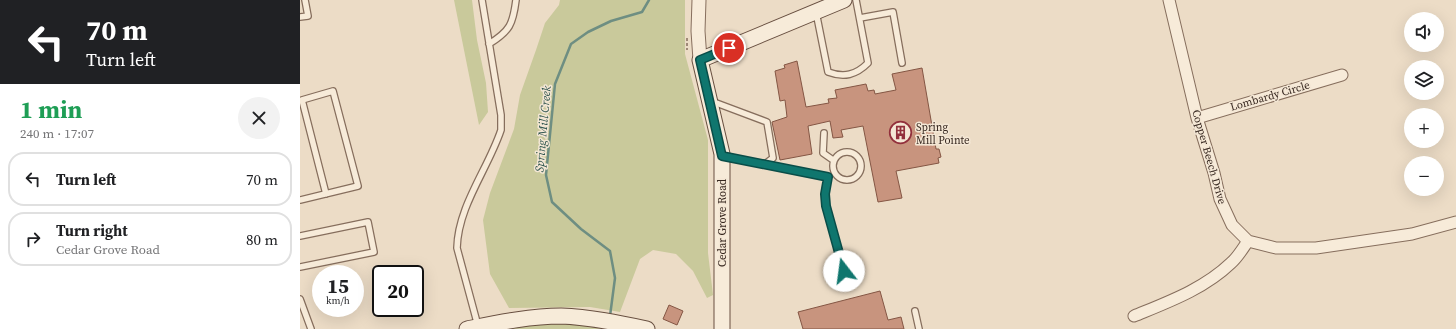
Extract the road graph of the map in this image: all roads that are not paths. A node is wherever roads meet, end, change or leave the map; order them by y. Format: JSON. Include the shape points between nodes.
{"nodes":[{"id":1,"x":305,"y":0,"type":"edge"},
{"id":2,"x":482,"y":0,"type":"edge"},
{"id":3,"x":516,"y":0,"type":"edge"},
{"id":4,"x":699,"y":0,"type":"edge"},
{"id":5,"x":844,"y":0,"type":"edge"},
{"id":6,"x":856,"y":0,"type":"edge"},
{"id":7,"x":1169,"y":0,"type":"edge"},
{"id":8,"x":816,"y":12,"type":"junction"},
{"id":9,"x":300,"y":18,"type":"edge"},
{"id":10,"x":860,"y":18,"type":"junction"},
{"id":11,"x":489,"y":44,"type":"junction"},
{"id":12,"x":694,"y":56,"type":"junction"},
{"id":13,"x":902,"y":63,"type":"dead end"},
{"id":14,"x":1342,"y":75,"type":"dead end"},
{"id":15,"x":709,"y":100,"type":"junction"},
{"id":16,"x":1197,"y":118,"type":"junction"},
{"id":17,"x":824,"y":133,"type":"dead end"},
{"id":18,"x":722,"y":156,"type":"junction"},
{"id":19,"x":833,"y":160,"type":"junction"},
{"id":20,"x":765,"y":164,"type":"junction"},
{"id":21,"x":834,"y":173,"type":"junction"},
{"id":22,"x":828,"y":177,"type":"junction"},
{"id":23,"x":326,"y":194,"type":"junction"},
{"id":24,"x":300,"y":200,"type":"edge"},
{"id":25,"x":1456,"y":222,"type":"edge"},
{"id":26,"x":300,"y":236,"type":"edge"},
{"id":27,"x":1248,"y":241,"type":"junction"},
{"id":28,"x":300,"y":267,"type":"edge"},
{"id":29,"x":844,"y":271,"type":"dead end"},
{"id":30,"x":300,"y":299,"type":"edge"},
{"id":31,"x":915,"y":311,"type":"dead end"},
{"id":32,"x":1134,"y":316,"type":"dead end"},
{"id":33,"x":472,"y":328,"type":"edge"},
{"id":34,"x":311,"y":329,"type":"edge"},
{"id":35,"x":647,"y":329,"type":"edge"},
{"id":36,"x":722,"y":329,"type":"edge"},
{"id":37,"x":919,"y":329,"type":"edge"}],
"edges":[{"from":1,"to":9,"type":"lane","via":[[308,16]]},
{"from":2,"to":11,"type":"lane"},
{"from":3,"to":11,"type":"lane","via":[[514,19],[504,35]]},
{"from":4,"to":12,"type":"street","name":"Cedar Grove Road"},
{"from":5,"to":8,"type":"main road"},
{"from":6,"to":10,"type":"lane"},
{"from":7,"to":16,"type":"street","name":"Copper Beech Drive"},
{"from":8,"to":10,"type":"lane","via":[[828,72],[836,75],[854,74],[868,63]]},
{"from":8,"to":12,"type":"main road"},
{"from":10,"to":13,"type":"lane","via":[[893,12]]},
{"from":11,"to":33,"type":"lane","via":[[501,130],[466,208],[457,236]]},
{"from":12,"to":15,"type":"main road","name":"Cedar Grove Road"},
{"from":14,"to":16,"type":"street","name":"Lombardy Circle"},
{"from":15,"to":18,"type":"main road","name":"Cedar Grove Road"},
{"from":15,"to":20,"type":"lane","via":[[767,122],[773,158]]},
{"from":16,"to":27,"type":"street","name":"Copper Beech Drive","via":[[1220,200],[1232,225]]},
{"from":17,"to":19,"type":"lane","via":[[823,153]]},
{"from":18,"to":20,"type":"lane"},
{"from":18,"to":36,"type":"main road","name":"Cedar Grove Road"},
{"from":19,"to":21,"type":"lane"},
{"from":19,"to":21,"type":"lane","via":[[839,153],[848,151],[856,154],[861,162],[860,171],[850,180],[841,179]]},
{"from":20,"to":22,"type":"lane"},
{"from":21,"to":22,"type":"lane"},
{"from":22,"to":29,"type":"lane","via":[[826,206]]},
{"from":23,"to":23,"type":"lane","via":[[358,186],[333,91],[302,100]]},
{"from":23,"to":24,"type":"lane"},
{"from":25,"to":27,"type":"street","via":[[1412,234],[1316,248],[1276,248]]},
{"from":26,"to":28,"type":"lane","via":[[368,222],[374,252]]},
{"from":27,"to":32,"type":"street","via":[[1232,263],[1211,278],[1183,295]]},
{"from":30,"to":34,"type":"lane"},
{"from":31,"to":37,"type":"lane"},
{"from":33,"to":35,"type":"main road","via":[[561,316],[588,318]]}]}
